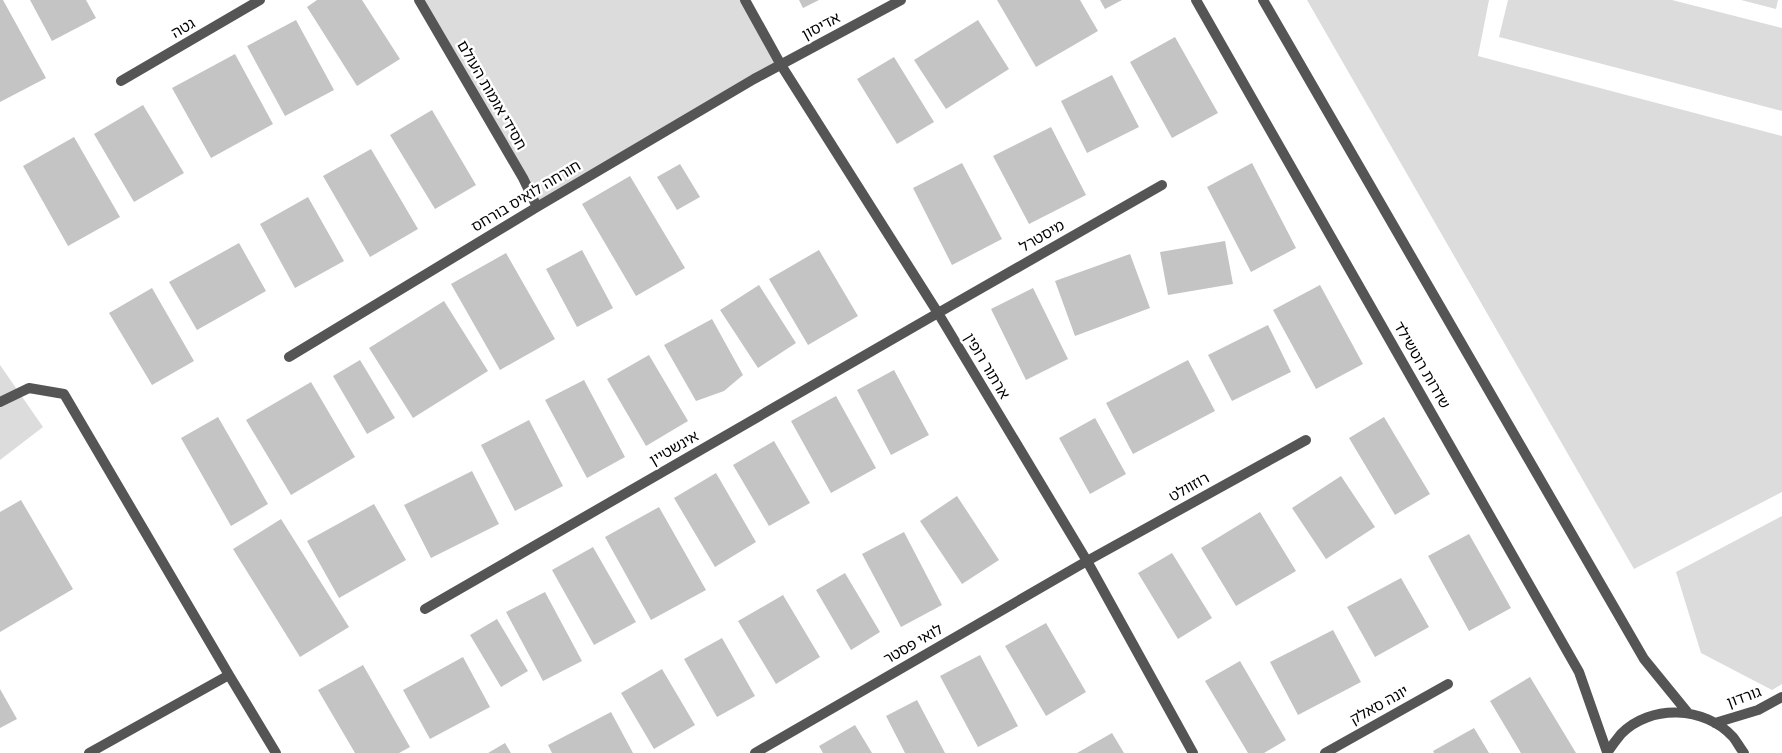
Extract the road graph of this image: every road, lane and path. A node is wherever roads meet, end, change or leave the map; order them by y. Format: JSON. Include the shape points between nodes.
{"nodes":[{"id":1,"x":260,"y":0,"type":"edge"},
{"id":2,"x":419,"y":0,"type":"edge"},
{"id":3,"x":745,"y":0,"type":"edge"},
{"id":4,"x":902,"y":0,"type":"edge"},
{"id":5,"x":1196,"y":0,"type":"edge"},
{"id":6,"x":1263,"y":0,"type":"edge"},
{"id":7,"x":781,"y":65,"type":"junction"},
{"id":8,"x":121,"y":81,"type":"dead end"},
{"id":9,"x":1162,"y":185,"type":"dead end"},
{"id":10,"x":537,"y":207,"type":"junction"},
{"id":11,"x":938,"y":313,"type":"junction"},
{"id":12,"x":289,"y":357,"type":"dead end"},
{"id":13,"x":0,"y":402,"type":"edge"},
{"id":14,"x":1306,"y":440,"type":"dead end"},
{"id":15,"x":1087,"y":561,"type":"junction"},
{"id":16,"x":425,"y":609,"type":"dead end"},
{"id":17,"x":229,"y":675,"type":"junction"},
{"id":18,"x":1448,"y":684,"type":"dead end"},
{"id":19,"x":1782,"y":697,"type":"edge"},
{"id":20,"x":1688,"y":713,"type":"junction"},
{"id":21,"x":1714,"y":722,"type":"junction"},
{"id":22,"x":89,"y":753,"type":"edge"},
{"id":23,"x":276,"y":753,"type":"edge"},
{"id":24,"x":755,"y":753,"type":"edge"},
{"id":25,"x":1193,"y":753,"type":"edge"},
{"id":26,"x":1325,"y":753,"type":"edge"},
{"id":27,"x":1607,"y":753,"type":"edge"},
{"id":28,"x":1744,"y":753,"type":"edge"}],
"edges":[{"from":1,"to":8,"type":"street","name":"גטה"},
{"from":2,"to":10,"type":"street","name":"חסידי אומות העולם"},
{"from":3,"to":7,"type":"street","name":"ארתור רופין"},
{"from":4,"to":7,"type":"street","name":"אדיסון"},
{"from":5,"to":27,"type":"street","name":"שדרות רוטשילד","via":[[1580,672]]},
{"from":6,"to":20,"type":"street","via":[[1644,659]]},
{"from":7,"to":10,"type":"street","name":"חורחה לואיס בורחס"},
{"from":7,"to":11,"type":"street","name":"ארתור רופין"},
{"from":9,"to":11,"type":"street","name":"מיסטרל"},
{"from":10,"to":12,"type":"street","name":"חורחה לואיס בורחס"},
{"from":11,"to":15,"type":"street","name":"ארתור רופין"},
{"from":11,"to":16,"type":"street","name":"אינשטיין"},
{"from":13,"to":17,"type":"street","via":[[29,388],[64,394]]},
{"from":14,"to":15,"type":"street","name":"רוזוולט"},
{"from":15,"to":24,"type":"street","name":"לואי פסטר"},
{"from":15,"to":25,"type":"street","name":"ארתור רופין"},
{"from":17,"to":22,"type":"street"},
{"from":17,"to":23,"type":"street"},
{"from":18,"to":26,"type":"street","name":"יונה סאלק"},
{"from":19,"to":21,"type":"street","name":"גורדון","via":[[1758,710]]},
{"from":20,"to":21,"type":"street"},
{"from":20,"to":27,"type":"street","via":[[1664,713],[1641,720],[1622,733]]},
{"from":21,"to":28,"type":"street","via":[[1732,736]]}]}
